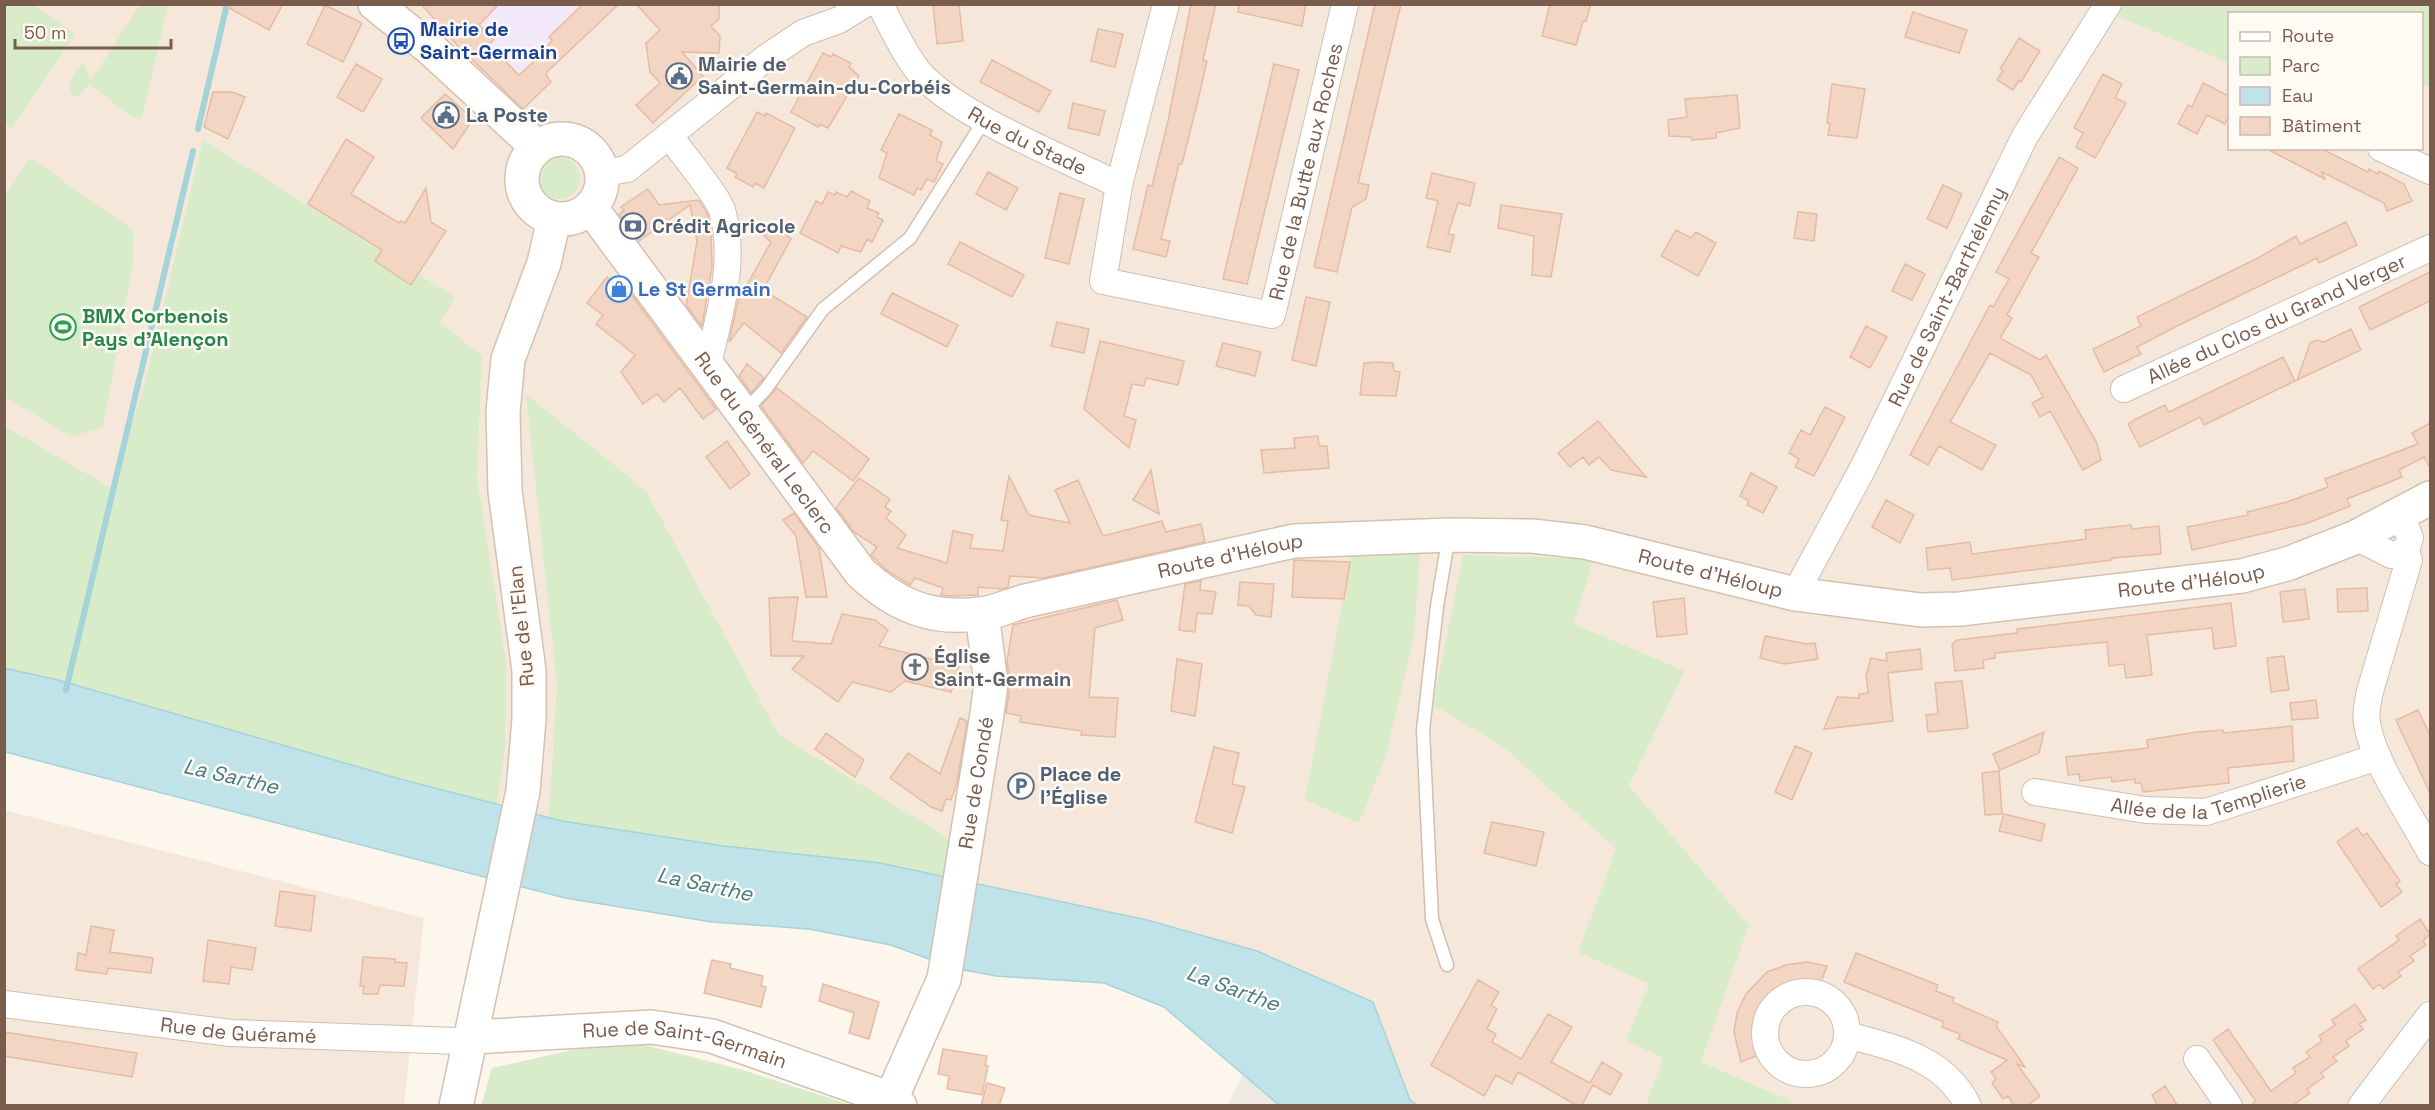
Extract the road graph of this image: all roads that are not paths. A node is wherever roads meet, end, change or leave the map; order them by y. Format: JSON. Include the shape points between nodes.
{"nodes":[{"id":1,"x":375,"y":4,"type":"edge"},
{"id":2,"x":865,"y":4,"type":"edge"},
{"id":3,"x":880,"y":4,"type":"edge"},
{"id":4,"x":1166,"y":4,"type":"edge"},
{"id":5,"x":1345,"y":4,"type":"edge"},
{"id":6,"x":2108,"y":4,"type":"edge"},
{"id":7,"x":985,"y":119,"type":"junction"},
{"id":8,"x":669,"y":135,"type":"junction"},
{"id":9,"x":537,"y":147,"type":"junction"},
{"id":10,"x":2385,"y":150,"type":"edge"},
{"id":11,"x":2430,"y":171,"type":"edge"},
{"id":12,"x":603,"y":173,"type":"junction"},
{"id":13,"x":1119,"y":185,"type":"junction"},
{"id":14,"x":591,"y":208,"type":"junction"},
{"id":15,"x":554,"y":219,"type":"junction"},
{"id":16,"x":2430,"y":248,"type":"edge"},
{"id":17,"x":708,"y":364,"type":"junction"},
{"id":18,"x":2124,"y":389,"type":"dead end"},
{"id":19,"x":744,"y":412,"type":"junction"},
{"id":20,"x":2430,"y":498,"type":"edge"},
{"id":21,"x":1449,"y":535,"type":"junction"},
{"id":22,"x":2412,"y":537,"type":"edge"},
{"id":23,"x":1795,"y":594,"type":"junction"},
{"id":24,"x":982,"y":614,"type":"junction"},
{"id":25,"x":2378,"y":758,"type":"junction"},
{"id":26,"x":2035,"y":792,"type":"dead end"},
{"id":27,"x":2430,"y":852,"type":"edge"},
{"id":28,"x":1447,"y":964,"type":"dead end"},
{"id":29,"x":944,"y":979,"type":"joint"},
{"id":30,"x":4,"y":1004,"type":"edge"},
{"id":31,"x":2430,"y":1015,"type":"edge"},
{"id":32,"x":1848,"y":1035,"type":"dead end"},
{"id":33,"x":473,"y":1037,"type":"junction"},
{"id":34,"x":2197,"y":1059,"type":"dead end"},
{"id":35,"x":896,"y":1102,"type":"edge"},
{"id":36,"x":456,"y":1106,"type":"edge"},
{"id":37,"x":1968,"y":1106,"type":"edge"},
{"id":38,"x":2229,"y":1106,"type":"edge"},
{"id":39,"x":2361,"y":1106,"type":"edge"}],
"edges":[{"from":1,"to":9,"type":"street","via":[[431,49]]},
{"from":2,"to":8,"type":"street","via":[[838,20],[803,33],[767,57]]},
{"from":3,"to":7,"type":"street","name":"Rue du Stade","via":[[921,74]]},
{"from":4,"to":13,"type":"street","name":"Rue de la Butte aux Roches"},
{"from":5,"to":13,"type":"street","name":"Rue de la Butte aux Roches","via":[[1272,315],[1103,281]]},
{"from":6,"to":23,"type":"street","name":"Rue de Saint-Barthélemy","via":[[2025,136],[1863,468]]},
{"from":7,"to":13,"type":"street","name":"Rue du Stade"},
{"from":7,"to":19,"type":"lane","via":[[910,238],[823,309],[765,390]]},
{"from":8,"to":12,"type":"street","via":[[627,170]]},
{"from":8,"to":17,"type":"street","via":[[722,208],[728,248],[725,288]]},
{"from":9,"to":12,"type":"street","via":[[556,139],[577,141],[590,149]]},
{"from":9,"to":15,"type":"street","via":[[525,163],[522,182],[528,200],[539,212]]},
{"from":10,"to":11,"type":"street"},
{"from":12,"to":14,"type":"street","via":[[601,192]]},
{"from":14,"to":15,"type":"street","via":[[574,218]]},
{"from":14,"to":17,"type":"street","name":"Rue du Général Leclerc"},
{"from":15,"to":33,"type":"street","name":"Rue de l'Elan","via":[[544,263],[508,359],[502,412],[505,491],[529,671],[529,719],[523,791]]},
{"from":16,"to":18,"type":"street","name":"Allée du Clos du Grand Verger"},
{"from":17,"to":19,"type":"street","name":"Rue du Général Leclerc"},
{"from":19,"to":24,"type":"street","name":"Rue du Général Leclerc","via":[[861,573],[884,594],[906,606],[945,615]]},
{"from":20,"to":22,"type":"street","name":"Route d'Héloup"},
{"from":21,"to":23,"type":"street","name":"Route d'Héloup","via":[[1532,536],[1585,542]]},
{"from":21,"to":24,"type":"street","name":"Route d'Héloup","via":[[1294,541]]},
{"from":21,"to":28,"type":"lane","via":[[1423,730],[1432,919]]},
{"from":22,"to":23,"type":"street","name":"Route d'Héloup","via":[[2356,537],[2290,563],[2242,576],[1960,609],[1921,610]]},
{"from":22,"to":25,"type":"street","via":[[2409,560],[2366,708]]},
{"from":24,"to":29,"type":"street","name":"Rue de Condé","via":[[991,683]]},
{"from":25,"to":26,"type":"street","name":"Allée de la Templierie","via":[[2206,812],[2146,810]]},
{"from":25,"to":27,"type":"street"},
{"from":29,"to":35,"type":"street","name":"Rue de Saint-Germain"},
{"from":30,"to":33,"type":"street","name":"Rue de Guéramé","via":[[231,1033],[449,1041]]},
{"from":31,"to":39,"type":"street"},
{"from":32,"to":37,"type":"street","via":[[1903,1051],[1936,1066],[1960,1088]]},
{"from":33,"to":35,"type":"street","name":"Rue de Saint-Germain","via":[[651,1027],[712,1036]]},
{"from":33,"to":36,"type":"street","name":"Rue de l'Elan"},
{"from":34,"to":38,"type":"street"}]}
